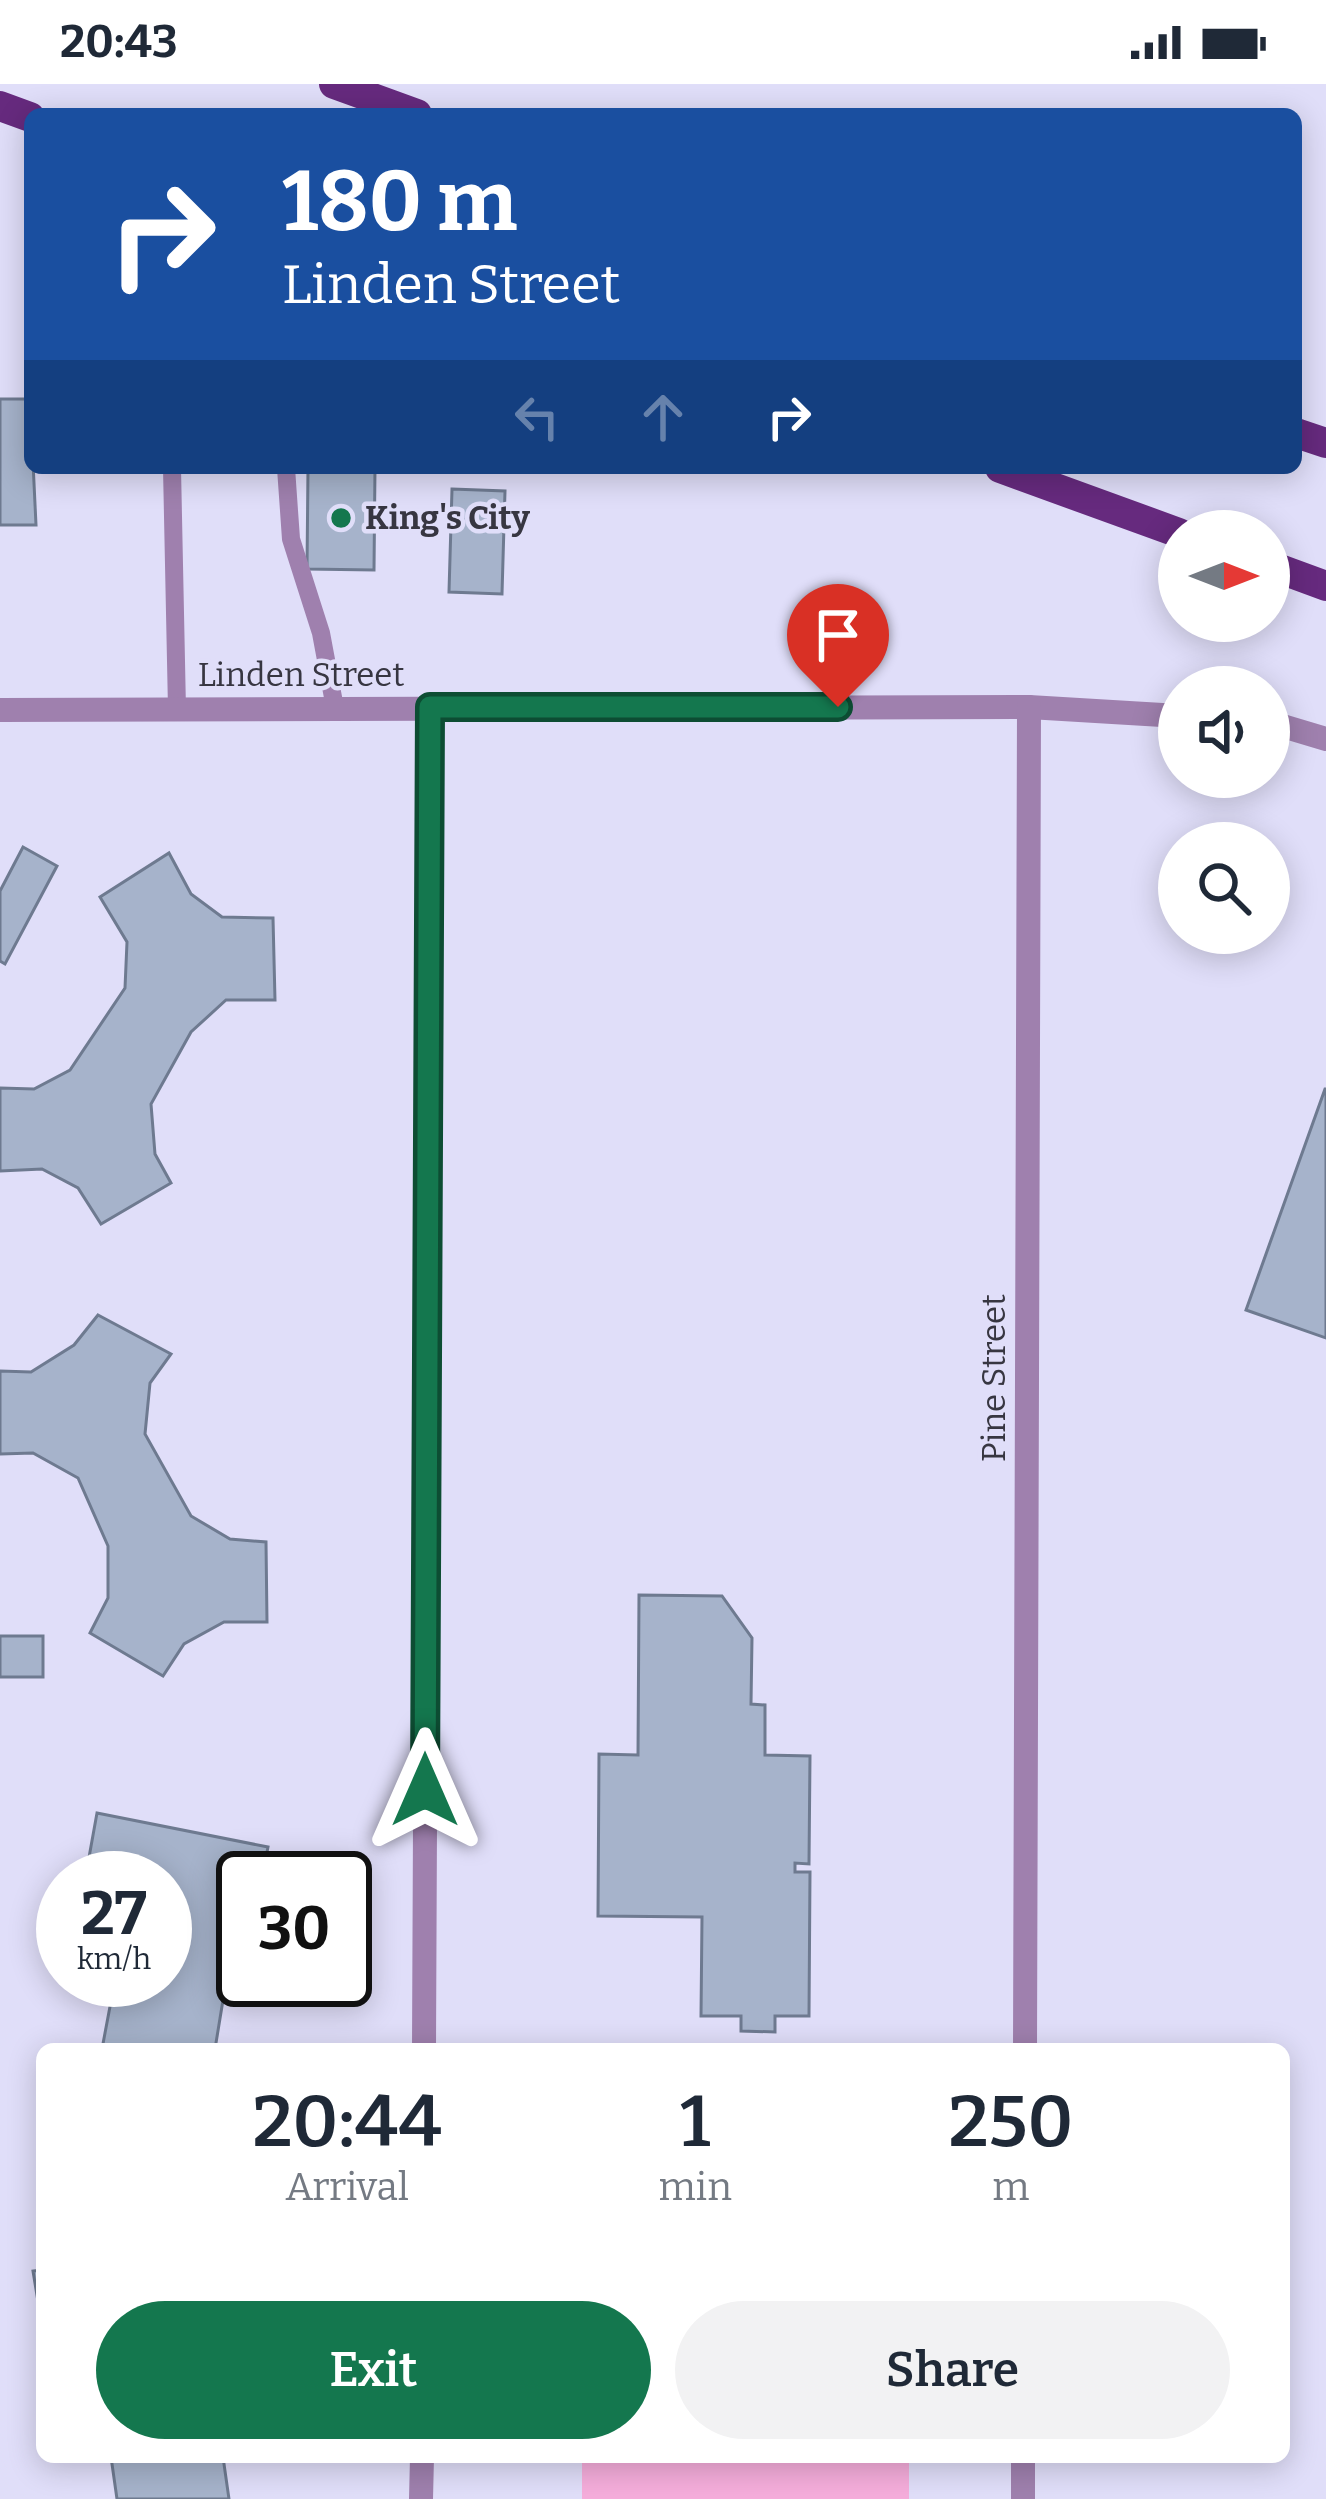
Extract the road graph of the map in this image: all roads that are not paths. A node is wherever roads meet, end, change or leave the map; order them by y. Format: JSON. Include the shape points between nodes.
{"nodes":[{"id":1,"x":334,"y":84,"type":"edge"},
{"id":2,"x":400,"y":108,"type":"edge"},
{"id":3,"x":172,"y":474,"type":"edge"},
{"id":4,"x":286,"y":474,"type":"edge"},
{"id":5,"x":1017,"y":474,"type":"edge"},
{"id":6,"x":1158,"y":525,"type":"edge"},
{"id":7,"x":1290,"y":573,"type":"edge"},
{"id":8,"x":1326,"y":586,"type":"edge"},
{"id":9,"x":430,"y":707,"type":"junction"},
{"id":10,"x":1030,"y":707,"type":"junction"},
{"id":11,"x":334,"y":708,"type":"junction"},
{"id":12,"x":177,"y":709,"type":"junction"},
{"id":13,"x":0,"y":710,"type":"edge"},
{"id":14,"x":1158,"y":715,"type":"edge"},
{"id":15,"x":1290,"y":728,"type":"edge"},
{"id":16,"x":1326,"y":739,"type":"edge"},
{"id":17,"x":424,"y":2043,"type":"edge"},
{"id":18,"x":1025,"y":2043,"type":"edge"},
{"id":19,"x":422,"y":2463,"type":"edge"},
{"id":20,"x":1023,"y":2463,"type":"edge"},
{"id":21,"x":422,"y":2499,"type":"edge"},
{"id":22,"x":1023,"y":2499,"type":"edge"}],
"edges":[{"from":1,"to":2,"type":"main road"},
{"from":3,"to":12,"type":"lane"},
{"from":4,"to":11,"type":"lane","via":[[291,539]]},
{"from":5,"to":6,"type":"main road"},
{"from":7,"to":8,"type":"main road"},
{"from":9,"to":10,"type":"street","name":"Linden Street"},
{"from":9,"to":11,"type":"street","name":"Linden Street"},
{"from":9,"to":17,"type":"street"},
{"from":10,"to":14,"type":"street","name":"Linden Street"},
{"from":10,"to":18,"type":"street","name":"Pine Street"},
{"from":11,"to":12,"type":"street","name":"Linden Street"},
{"from":12,"to":13,"type":"street","name":"Linden Street"},
{"from":15,"to":16,"type":"street"},
{"from":19,"to":21,"type":"street"},
{"from":20,"to":22,"type":"street"}]}
